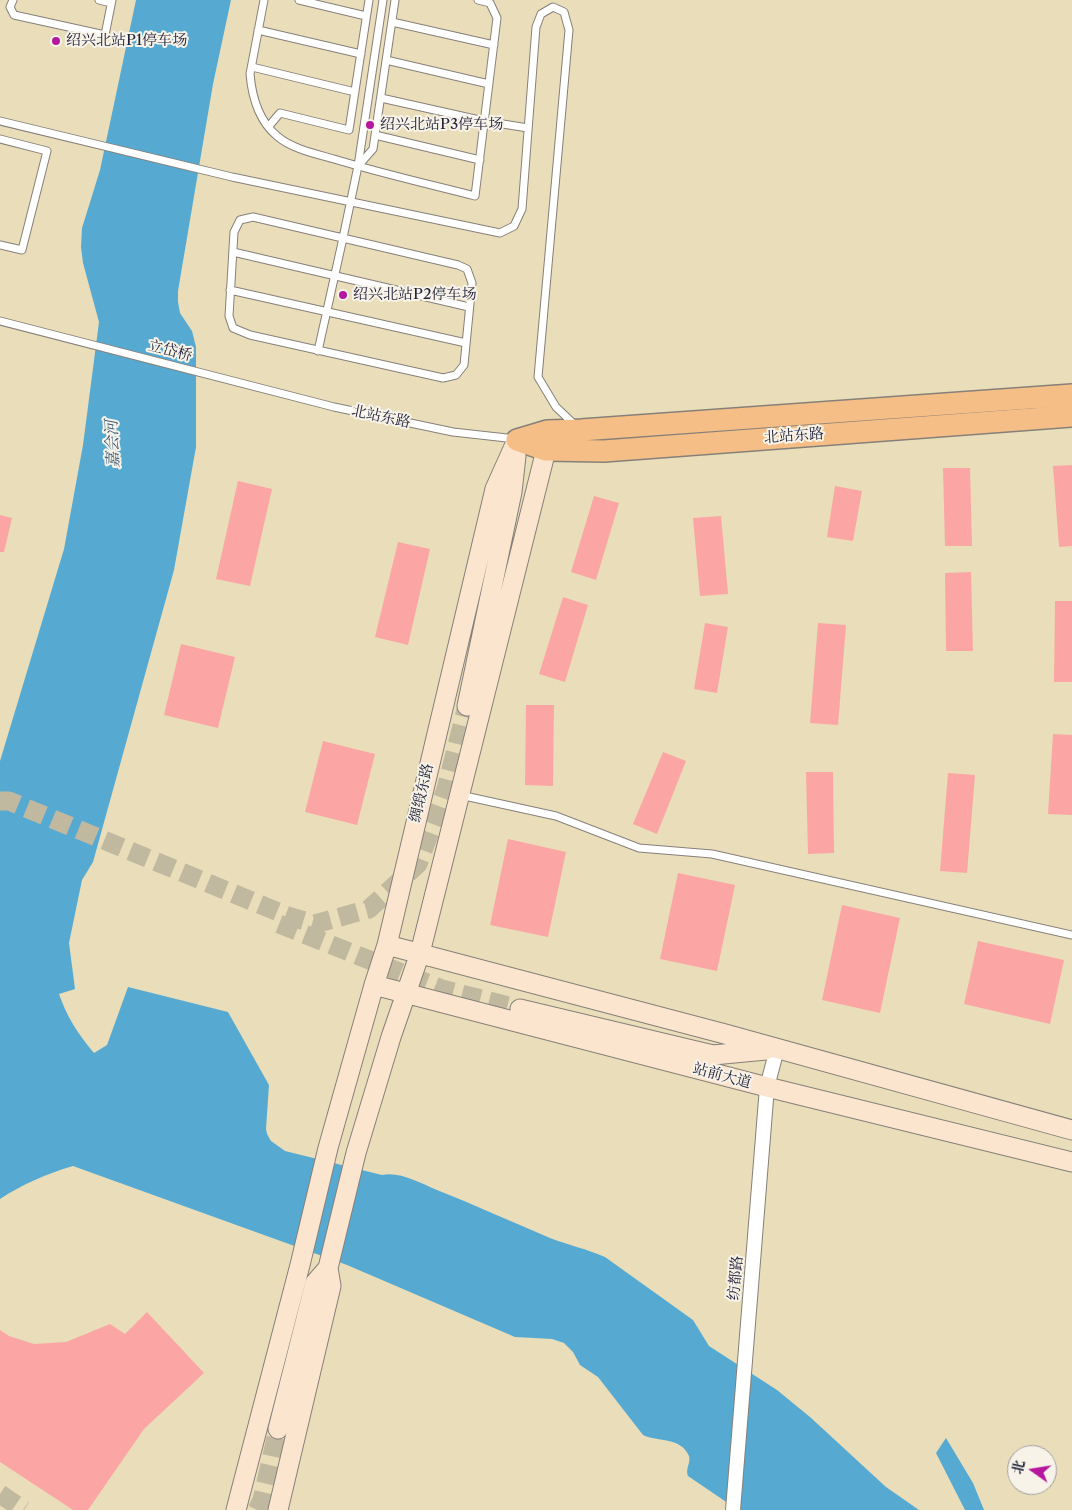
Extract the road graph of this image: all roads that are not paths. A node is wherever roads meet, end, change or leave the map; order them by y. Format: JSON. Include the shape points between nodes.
{"nodes":[{"id":1,"x":12,"y":0,"type":"edge"},
{"id":2,"x":99,"y":0,"type":"edge"},
{"id":3,"x":264,"y":0,"type":"edge"},
{"id":4,"x":299,"y":0,"type":"edge"},
{"id":5,"x":369,"y":0,"type":"edge"},
{"id":6,"x":382,"y":0,"type":"edge"},
{"id":7,"x":395,"y":0,"type":"edge"},
{"id":8,"x":478,"y":0,"type":"edge"},
{"id":9,"x":112,"y":1,"type":"edge"},
{"id":10,"x":366,"y":16,"type":"junction"},
{"id":11,"x":392,"y":22,"type":"junction"},
{"id":12,"x":258,"y":30,"type":"junction"},
{"id":13,"x":494,"y":45,"type":"junction"},
{"id":14,"x":360,"y":54,"type":"junction"},
{"id":15,"x":386,"y":60,"type":"junction"},
{"id":16,"x":252,"y":67,"type":"junction"},
{"id":17,"x":489,"y":84,"type":"junction"},
{"id":18,"x":355,"y":92,"type":"junction"},
{"id":19,"x":381,"y":98,"type":"junction"},
{"id":20,"x":0,"y":120,"type":"edge"},
{"id":21,"x":484,"y":121,"type":"junction"},
{"id":22,"x":269,"y":126,"type":"junction"},
{"id":23,"x":528,"y":128,"type":"junction"},
{"id":24,"x":375,"y":135,"type":"junction"},
{"id":25,"x":0,"y":140,"type":"edge"},
{"id":26,"x":480,"y":160,"type":"junction"},
{"id":27,"x":358,"y":166,"type":"junction"},
{"id":28,"x":351,"y":202,"type":"junction"},
{"id":29,"x":343,"y":238,"type":"junction"},
{"id":30,"x":0,"y":245,"type":"edge"},
{"id":31,"x":233,"y":252,"type":"junction"},
{"id":32,"x":335,"y":276,"type":"junction"},
{"id":33,"x":230,"y":290,"type":"junction"},
{"id":34,"x":470,"y":307,"type":"junction"},
{"id":35,"x":327,"y":311,"type":"junction"},
{"id":36,"x":0,"y":321,"type":"edge"},
{"id":37,"x":466,"y":343,"type":"junction"},
{"id":38,"x":318,"y":351,"type":"junction"},
{"id":39,"x":1072,"y":395,"type":"edge"},
{"id":40,"x":334,"y":407,"type":"joint"},
{"id":41,"x":1072,"y":416,"type":"edge"},
{"id":42,"x":581,"y":430,"type":"junction"},
{"id":43,"x":517,"y":440,"type":"junction"},
{"id":44,"x":546,"y":450,"type":"junction"},
{"id":45,"x":467,"y":706,"type":"tunnel mouth"},
{"id":46,"x":460,"y":794,"type":"junction"},
{"id":47,"x":1072,"y":935,"type":"edge"},
{"id":48,"x":386,"y":945,"type":"junction"},
{"id":49,"x":420,"y":953,"type":"junction"},
{"id":50,"x":374,"y":985,"type":"junction"},
{"id":51,"x":406,"y":993,"type":"junction"},
{"id":52,"x":520,"y":1009,"type":"tunnel mouth"},
{"id":53,"x":777,"y":1049,"type":"junction"},
{"id":54,"x":767,"y":1087,"type":"junction"},
{"id":55,"x":1072,"y":1130,"type":"edge"},
{"id":56,"x":1072,"y":1162,"type":"edge"},
{"id":57,"x":328,"y":1268,"type":"junction"},
{"id":58,"x":278,"y":1428,"type":"tunnel mouth"},
{"id":59,"x":236,"y":1510,"type":"edge"},
{"id":60,"x":278,"y":1510,"type":"edge"},
{"id":61,"x":733,"y":1510,"type":"edge"}],
"edges":[{"from":1,"to":9,"type":"lane","via":[[10,7],[14,15],[106,35]]},
{"from":2,"to":9,"type":"lane"},
{"from":3,"to":12,"type":"lane"},
{"from":4,"to":10,"type":"lane"},
{"from":5,"to":10,"type":"lane"},
{"from":6,"to":27,"type":"lane"},
{"from":7,"to":11,"type":"lane"},
{"from":8,"to":13,"type":"lane","via":[[490,3],[497,18]]},
{"from":10,"to":14,"type":"lane"},
{"from":11,"to":13,"type":"lane"},
{"from":11,"to":15,"type":"lane"},
{"from":12,"to":14,"type":"lane"},
{"from":12,"to":16,"type":"lane"},
{"from":13,"to":17,"type":"lane"},
{"from":14,"to":18,"type":"lane"},
{"from":15,"to":17,"type":"lane"},
{"from":15,"to":19,"type":"lane"},
{"from":16,"to":18,"type":"lane"},
{"from":16,"to":22,"type":"lane","via":[[251,87],[260,116]]},
{"from":17,"to":21,"type":"lane"},
{"from":18,"to":22,"type":"lane","via":[[349,130],[280,113]]},
{"from":19,"to":21,"type":"lane"},
{"from":19,"to":24,"type":"lane"},
{"from":20,"to":28,"type":"lane","via":[[232,177]]},
{"from":21,"to":23,"type":"lane"},
{"from":21,"to":26,"type":"lane"},
{"from":22,"to":27,"type":"lane","via":[[277,136],[299,149]]},
{"from":23,"to":28,"type":"lane","via":[[522,209],[514,226],[500,233]]},
{"from":23,"to":42,"type":"lane","via":[[536,27],[541,14],[553,6],[564,12],[569,30],[538,377],[556,407]]},
{"from":24,"to":26,"type":"lane"},
{"from":24,"to":27,"type":"lane","via":[[373,149]]},
{"from":25,"to":30,"type":"lane","via":[[47,151],[22,250]]},
{"from":26,"to":27,"type":"lane","via":[[475,196]]},
{"from":27,"to":28,"type":"lane"},
{"from":28,"to":29,"type":"lane"},
{"from":29,"to":31,"type":"lane","via":[[253,217],[240,220],[234,232]]},
{"from":29,"to":32,"type":"lane"},
{"from":29,"to":34,"type":"lane","via":[[458,265],[467,270],[472,283]]},
{"from":31,"to":32,"type":"lane"},
{"from":31,"to":33,"type":"lane"},
{"from":32,"to":34,"type":"lane"},
{"from":32,"to":35,"type":"lane"},
{"from":33,"to":35,"type":"lane"},
{"from":33,"to":38,"type":"lane","via":[[228,316],[233,328]]},
{"from":34,"to":37,"type":"lane"},
{"from":35,"to":37,"type":"lane"},
{"from":35,"to":38,"type":"lane"},
{"from":36,"to":40,"type":"lane","name":"立岱桥"},
{"from":37,"to":38,"type":"lane","via":[[464,365],[456,375],[443,378]]},
{"from":39,"to":42,"type":"main road","name":"北站东路"},
{"from":40,"to":43,"type":"lane","name":"北站东路","via":[[453,432]]},
{"from":41,"to":44,"type":"main road","name":"北站东路","via":[[604,451]]},
{"from":42,"to":43,"type":"main road","name":"北站东路","via":[[547,431]]},
{"from":43,"to":44,"type":"main road","name":"北站东路"},
{"from":43,"to":45,"type":"main road","via":[[512,492]]},
{"from":43,"to":48,"type":"main road","name":"绸缎东路","via":[[494,489]]},
{"from":44,"to":46,"type":"main road"},
{"from":46,"to":47,"type":"lane","via":[[556,816],[639,848],[712,854]]},
{"from":46,"to":49,"type":"main road"},
{"from":48,"to":49,"type":"main road"},
{"from":48,"to":50,"type":"main road","name":"绸缎东路"},
{"from":49,"to":51,"type":"main road"},
{"from":49,"to":53,"type":"main road"},
{"from":50,"to":51,"type":"main road","name":"站前大道"},
{"from":50,"to":59,"type":"main road","name":"绸缎东路","via":[[328,1148]]},
{"from":51,"to":54,"type":"main road","name":"站前大道"},
{"from":51,"to":57,"type":"main road","via":[[356,1153]]},
{"from":52,"to":53,"type":"main road","via":[[713,1056]]},
{"from":53,"to":54,"type":"street","name":"纺都路"},
{"from":53,"to":55,"type":"main road"},
{"from":54,"to":56,"type":"main road","name":"站前大道"},
{"from":54,"to":61,"type":"street","name":"纺都路"},
{"from":57,"to":58,"type":"main road","via":[[315,1284]]},
{"from":57,"to":60,"type":"main road","via":[[330,1286]]}]}
